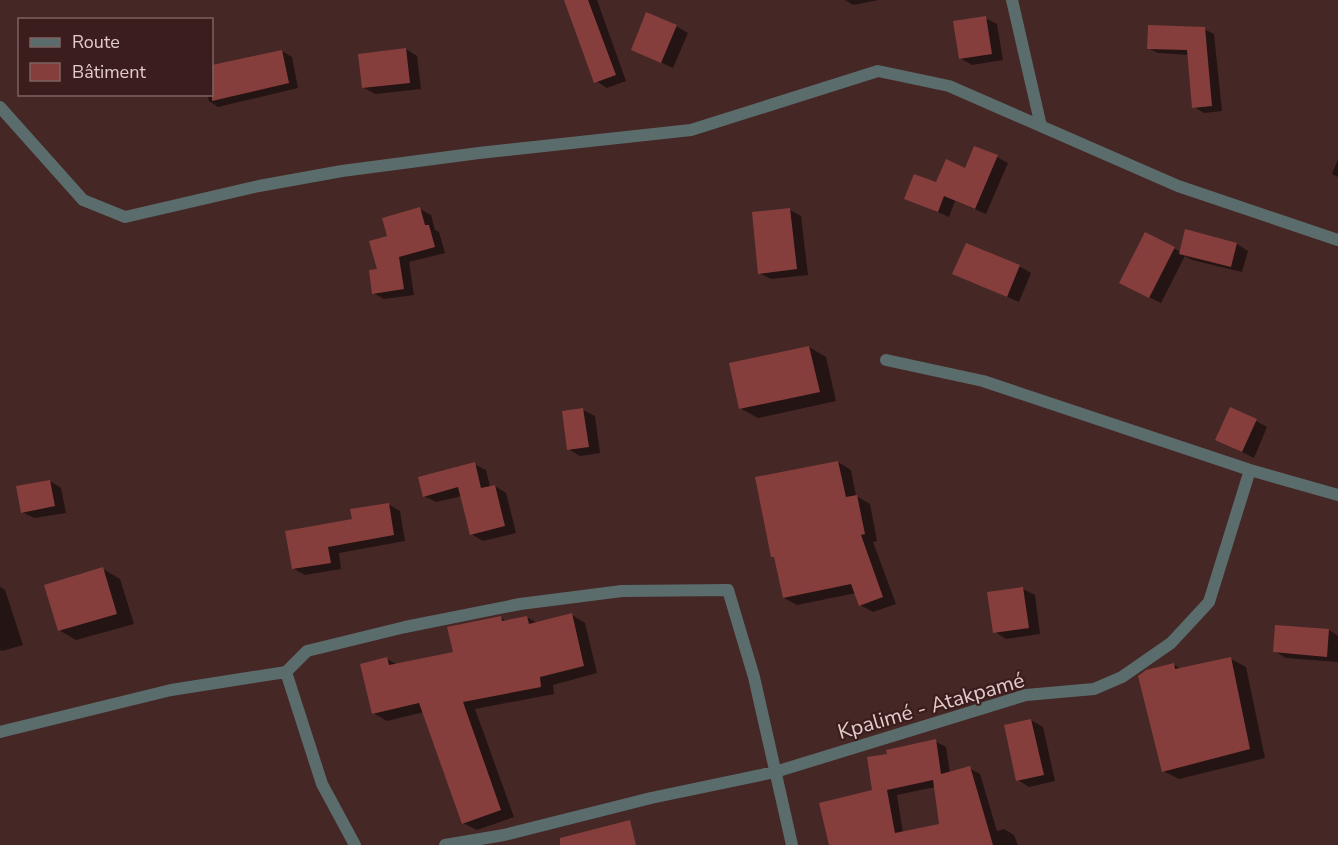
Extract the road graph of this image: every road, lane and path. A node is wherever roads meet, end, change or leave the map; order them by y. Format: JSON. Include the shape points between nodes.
{"nodes":[{"id":1,"x":1012,"y":0,"type":"edge"},
{"id":2,"x":0,"y":107,"type":"edge"},
{"id":3,"x":1041,"y":126,"type":"junction"},
{"id":4,"x":1338,"y":240,"type":"edge"},
{"id":5,"x":886,"y":360,"type":"dead end"},
{"id":6,"x":1250,"y":470,"type":"junction"},
{"id":7,"x":1338,"y":495,"type":"edge"},
{"id":8,"x":286,"y":672,"type":"junction"},
{"id":9,"x":0,"y":732,"type":"edge"},
{"id":10,"x":775,"y":772,"type":"junction"},
{"id":11,"x":355,"y":845,"type":"edge"},
{"id":12,"x":445,"y":845,"type":"edge"},
{"id":13,"x":792,"y":845,"type":"edge"}],
"edges":[{"from":1,"to":3,"type":"street"},
{"from":2,"to":3,"type":"street","via":[[83,200],[125,217],[342,171],[691,130],[878,71],[949,86]]},
{"from":3,"to":4,"type":"street","via":[[1178,186]]},
{"from":5,"to":6,"type":"street","via":[[982,381]]},
{"from":6,"to":7,"type":"street"},
{"from":6,"to":10,"type":"street","name":"Kpalimé - Atakpamé","via":[[1209,602],[1171,643],[1122,677],[1094,689],[1026,695]]},
{"from":8,"to":9,"type":"street","via":[[171,690]]},
{"from":8,"to":10,"type":"street","via":[[307,651],[520,604],[622,591],[728,590],[754,677]]},
{"from":8,"to":11,"type":"street","via":[[322,784]]},
{"from":10,"to":12,"type":"street","name":"Kpalimé - Atakpamé"},
{"from":10,"to":13,"type":"street"}]}
